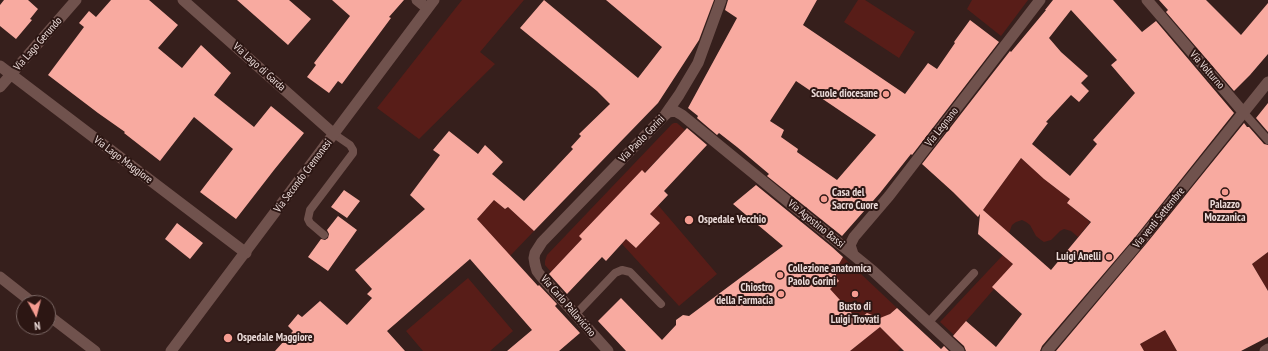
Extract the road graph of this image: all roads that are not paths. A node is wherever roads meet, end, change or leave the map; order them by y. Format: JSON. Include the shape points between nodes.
{"nodes":[{"id":1,"x":76,"y":0,"type":"edge"},
{"id":2,"x":183,"y":0,"type":"edge"},
{"id":3,"x":417,"y":0,"type":"edge"},
{"id":4,"x":721,"y":0,"type":"edge"},
{"id":5,"x":1040,"y":0,"type":"edge"},
{"id":6,"x":1147,"y":0,"type":"edge"},
{"id":7,"x":430,"y":4,"type":"edge"},
{"id":8,"x":0,"y":66,"type":"edge"},
{"id":9,"x":11,"y":74,"type":"junction"},
{"id":10,"x":1268,"y":82,"type":"edge"},
{"id":11,"x":0,"y":87,"type":"edge"},
{"id":12,"x":1244,"y":113,"type":"junction"},
{"id":13,"x":665,"y":114,"type":"junction"},
{"id":14,"x":334,"y":134,"type":"junction"},
{"id":15,"x":1268,"y":140,"type":"edge"},
{"id":16,"x":324,"y":234,"type":"dead end"},
{"id":17,"x":246,"y":253,"type":"junction"},
{"id":18,"x":852,"y":254,"type":"junction"},
{"id":19,"x":534,"y":258,"type":"joint"},
{"id":20,"x":974,"y":273,"type":"dead end"},
{"id":21,"x":0,"y":277,"type":"edge"},
{"id":22,"x":23,"y":295,"type":"edge"},
{"id":23,"x":661,"y":304,"type":"dead end"},
{"id":24,"x":575,"y":315,"type":"junction"},
{"id":25,"x":56,"y":321,"type":"edge"},
{"id":26,"x":928,"y":322,"type":"junction"},
{"id":27,"x":1268,"y":349,"type":"edge"},
{"id":28,"x":95,"y":351,"type":"edge"},
{"id":29,"x":172,"y":351,"type":"edge"},
{"id":30,"x":608,"y":351,"type":"edge"},
{"id":31,"x":959,"y":351,"type":"edge"},
{"id":32,"x":1047,"y":351,"type":"edge"},
{"id":33,"x":1265,"y":351,"type":"edge"}],
"edges":[{"from":1,"to":9,"type":"street","name":"Via Lago Gerundo"},
{"from":2,"to":14,"type":"street","name":"Via Lago di Garda"},
{"from":3,"to":7,"type":"street"},
{"from":4,"to":13,"type":"street","name":"Via Paolo Gorini","via":[[698,63]]},
{"from":5,"to":18,"type":"street","name":"Via Legnano","via":[[889,196],[854,237],[850,245]]},
{"from":6,"to":12,"type":"street","name":"Via Volturno"},
{"from":7,"to":14,"type":"street","name":"Via Secondo Cremonesi"},
{"from":8,"to":9,"type":"street","name":"Via Lago Maggiore"},
{"from":9,"to":11,"type":"street","name":"Via Lago Gerundo"},
{"from":9,"to":17,"type":"street","name":"Via Lago Maggiore"},
{"from":10,"to":12,"type":"street","name":"Via venti Settembre"},
{"from":12,"to":15,"type":"lane","name":"Via Volturno"},
{"from":12,"to":32,"type":"street","name":"Via venti Settembre"},
{"from":13,"to":18,"type":"street","name":"Via Agostino Bassi","via":[[675,112],[682,115]]},
{"from":13,"to":19,"type":"street","name":"Via Paolo Gorini","via":[[542,242]]},
{"from":14,"to":16,"type":"lane","via":[[350,145],[353,152],[310,210],[310,223]]},
{"from":14,"to":17,"type":"street","name":"Via Secondo Cremonesi"},
{"from":17,"to":29,"type":"street","name":"Via Secondo Cremonesi"},
{"from":18,"to":26,"type":"street","name":"Via Agostino Bassi"},
{"from":19,"to":24,"type":"street","name":"Via Carlo Pallavicino","via":[[540,275]]},
{"from":20,"to":26,"type":"lane"},
{"from":21,"to":22,"type":"street"},
{"from":23,"to":24,"type":"lane","via":[[630,272],[622,270],[615,273]]},
{"from":24,"to":30,"type":"street","name":"Via Carlo Pallavicino"},
{"from":25,"to":28,"type":"street"},
{"from":26,"to":31,"type":"street","name":"Via Agostino Bassi"},
{"from":27,"to":33,"type":"street"}]}
